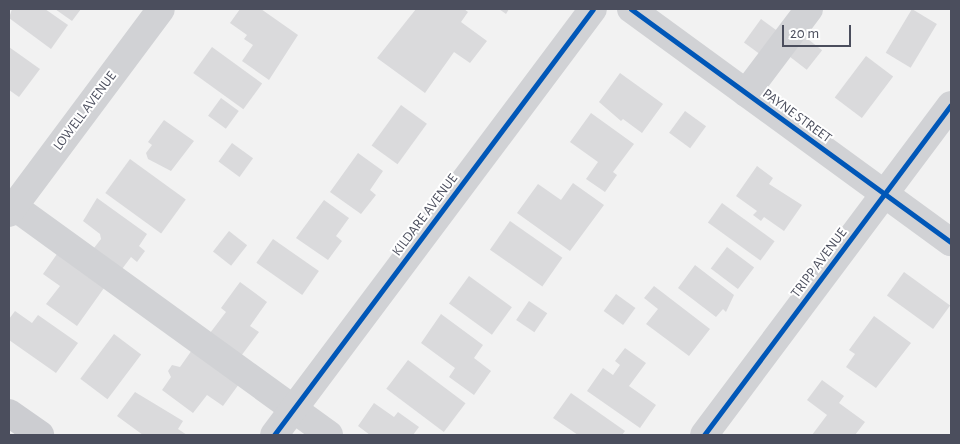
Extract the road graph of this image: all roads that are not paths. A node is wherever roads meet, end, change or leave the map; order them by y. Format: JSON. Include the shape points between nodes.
{"nodes":[{"id":1,"x":162,"y":9,"type":"edge"},
{"id":2,"x":593,"y":9,"type":"edge"},
{"id":3,"x":630,"y":9,"type":"edge"},
{"id":4,"x":810,"y":9,"type":"edge"},
{"id":5,"x":746,"y":93,"type":"junction"},
{"id":6,"x":951,"y":105,"type":"edge"},
{"id":7,"x":885,"y":194,"type":"junction"},
{"id":8,"x":10,"y":208,"type":"edge"},
{"id":9,"x":951,"y":242,"type":"edge"},
{"id":10,"x":294,"y":409,"type":"junction"},
{"id":11,"x":9,"y":413,"type":"edge"},
{"id":12,"x":40,"y":435,"type":"edge"},
{"id":13,"x":274,"y":435,"type":"edge"},
{"id":14,"x":329,"y":435,"type":"edge"},
{"id":15,"x":704,"y":435,"type":"edge"}],
"edges":[{"from":1,"to":8,"type":"street","name":"LOWELL AVENUE"},
{"from":2,"to":10,"type":"street","name":"KILDARE AVENUE"},
{"from":3,"to":5,"type":"street","name":"PAYNE STREET"},
{"from":4,"to":5,"type":"street"},
{"from":5,"to":7,"type":"street","name":"PAYNE STREET"},
{"from":6,"to":7,"type":"street","name":"TRIPP AVENUE"},
{"from":7,"to":9,"type":"street","name":"PAYNE STREET"},
{"from":7,"to":15,"type":"street","name":"TRIPP AVENUE"},
{"from":8,"to":10,"type":"street"},
{"from":10,"to":13,"type":"street","name":"KILDARE AVENUE"},
{"from":10,"to":14,"type":"street"},
{"from":11,"to":12,"type":"main road"}]}
